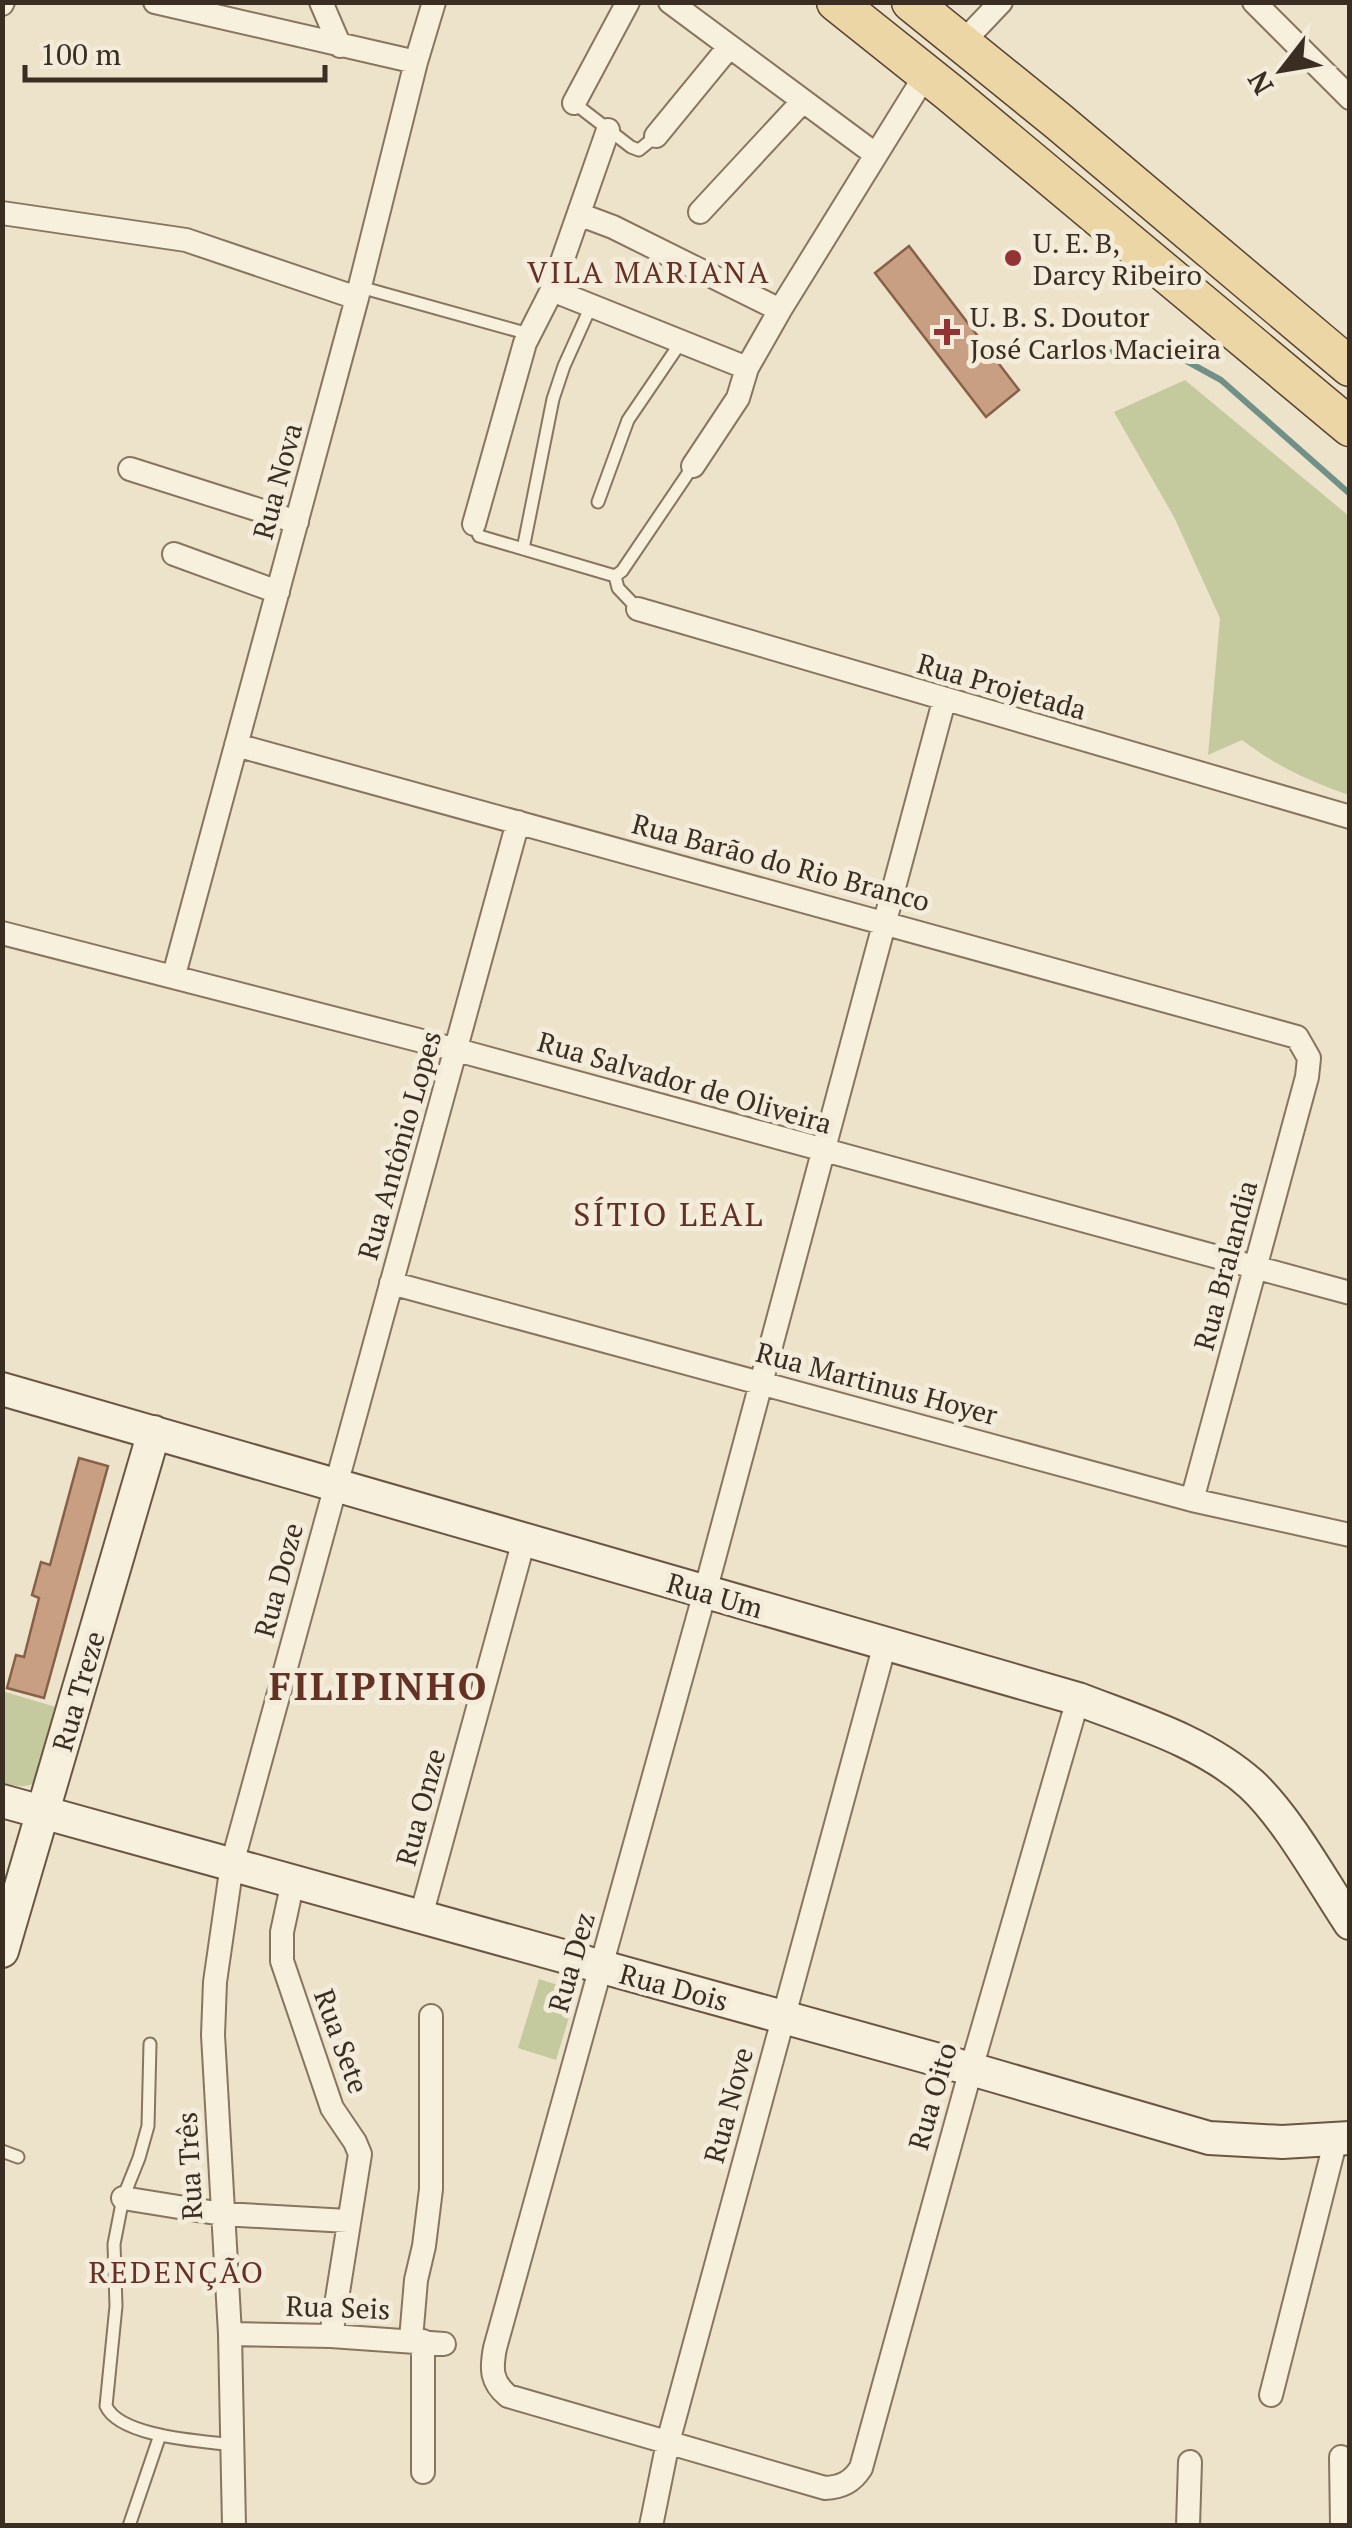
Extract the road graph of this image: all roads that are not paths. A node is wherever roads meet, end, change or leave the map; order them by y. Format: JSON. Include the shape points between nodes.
{"nodes":[{"id":1,"x":155,"y":2,"type":"edge"},
{"id":2,"x":320,"y":2,"type":"edge"},
{"id":3,"x":434,"y":2,"type":"edge"},
{"id":4,"x":628,"y":2,"type":"edge"},
{"id":5,"x":670,"y":2,"type":"edge"},
{"id":6,"x":836,"y":2,"type":"edge"},
{"id":7,"x":911,"y":2,"type":"edge"},
{"id":8,"x":1001,"y":2,"type":"edge"},
{"id":9,"x":1254,"y":2,"type":"edge"},
{"id":10,"x":962,"y":43,"type":"junction"},
{"id":11,"x":340,"y":46,"type":"junction"},
{"id":12,"x":730,"y":47,"type":"junction"},
{"id":13,"x":416,"y":62,"type":"junction"},
{"id":14,"x":938,"y":84,"type":"junction"},
{"id":15,"x":1350,"y":98,"type":"edge"},
{"id":16,"x":803,"y":101,"type":"junction"},
{"id":17,"x":574,"y":104,"type":"joint"},
{"id":18,"x":1058,"y":120,"type":"junction"},
{"id":19,"x":608,"y":130,"type":"junction"},
{"id":20,"x":656,"y":136,"type":"joint"},
{"id":21,"x":875,"y":154,"type":"junction"},
{"id":22,"x":700,"y":212,"type":"dead end"},
{"id":23,"x":2,"y":213,"type":"edge"},
{"id":24,"x":580,"y":215,"type":"junction"},
{"id":25,"x":552,"y":290,"type":"junction"},
{"id":26,"x":358,"y":292,"type":"junction"},
{"id":27,"x":1195,"y":298,"type":"junction"},
{"id":28,"x":592,"y":306,"type":"junction"},
{"id":29,"x":780,"y":310,"type":"junction"},
{"id":30,"x":530,"y":334,"type":"junction"},
{"id":31,"x":681,"y":342,"type":"junction"},
{"id":32,"x":1341,"y":360,"type":"edge"},
{"id":33,"x":746,"y":368,"type":"junction"},
{"id":34,"x":1350,"y":427,"type":"edge"},
{"id":35,"x":693,"y":466,"type":"joint"},
{"id":36,"x":130,"y":470,"type":"dead end"},
{"id":37,"x":598,"y":502,"type":"dead end"},
{"id":38,"x":297,"y":522,"type":"junction"},
{"id":39,"x":474,"y":524,"type":"joint"},
{"id":40,"x":523,"y":550,"type":"junction"},
{"id":41,"x":174,"y":554,"type":"dead end"},
{"id":42,"x":615,"y":576,"type":"junction"},
{"id":43,"x":278,"y":592,"type":"junction"},
{"id":44,"x":638,"y":609,"type":"joint"},
{"id":45,"x":944,"y":701,"type":"junction"},
{"id":46,"x":236,"y":744,"type":"junction"},
{"id":47,"x":1350,"y":817,"type":"edge"},
{"id":48,"x":518,"y":822,"type":"junction"},
{"id":49,"x":883,"y":922,"type":"junction"},
{"id":50,"x":2,"y":933,"type":"edge"},
{"id":51,"x":174,"y":975,"type":"junction"},
{"id":52,"x":1305,"y":1046,"type":"joint"},
{"id":53,"x":457,"y":1050,"type":"junction"},
{"id":54,"x":823,"y":1151,"type":"junction"},
{"id":55,"x":1255,"y":1268,"type":"junction"},
{"id":56,"x":390,"y":1283,"type":"junction"},
{"id":57,"x":1350,"y":1293,"type":"edge"},
{"id":58,"x":760,"y":1382,"type":"junction"},
{"id":59,"x":2,"y":1389,"type":"edge"},
{"id":60,"x":154,"y":1432,"type":"junction"},
{"id":61,"x":335,"y":1485,"type":"junction"},
{"id":62,"x":1192,"y":1500,"type":"junction"},
{"id":63,"x":1350,"y":1534,"type":"edge"},
{"id":64,"x":524,"y":1540,"type":"junction"},
{"id":65,"x":705,"y":1592,"type":"junction"},
{"id":66,"x":885,"y":1644,"type":"junction"},
{"id":67,"x":1078,"y":1699,"type":"junction"},
{"id":68,"x":2,"y":1801,"type":"edge"},
{"id":69,"x":43,"y":1812,"type":"junction"},
{"id":70,"x":232,"y":1864,"type":"junction"},
{"id":71,"x":293,"y":1881,"type":"junction"},
{"id":72,"x":421,"y":1916,"type":"junction"},
{"id":73,"x":1350,"y":1923,"type":"edge"},
{"id":74,"x":2,"y":1951,"type":"edge"},
{"id":75,"x":601,"y":1966,"type":"junction"},
{"id":76,"x":430,"y":2016,"type":"dead end"},
{"id":77,"x":783,"y":2017,"type":"junction"},
{"id":78,"x":150,"y":2044,"type":"dead end"},
{"id":79,"x":971,"y":2069,"type":"junction"},
{"id":80,"x":1343,"y":2138,"type":"edge"},
{"id":81,"x":2,"y":2151,"type":"edge"},
{"id":82,"x":18,"y":2158,"type":"dead end"},
{"id":83,"x":123,"y":2198,"type":"junction"},
{"id":84,"x":222,"y":2214,"type":"junction"},
{"id":85,"x":348,"y":2221,"type":"junction"},
{"id":86,"x":230,"y":2334,"type":"junction"},
{"id":87,"x":331,"y":2336,"type":"junction"},
{"id":88,"x":426,"y":2341,"type":"junction"},
{"id":89,"x":1271,"y":2395,"type":"dead end"},
{"id":90,"x":160,"y":2436,"type":"junction"},
{"id":91,"x":668,"y":2442,"type":"junction"},
{"id":92,"x":233,"y":2445,"type":"junction"},
{"id":93,"x":1341,"y":2457,"type":"dead end"},
{"id":94,"x":1190,"y":2462,"type":"dead end"},
{"id":95,"x":423,"y":2472,"type":"dead end"},
{"id":96,"x":129,"y":2526,"type":"edge"},
{"id":97,"x":234,"y":2526,"type":"edge"},
{"id":98,"x":651,"y":2526,"type":"edge"},
{"id":99,"x":1188,"y":2526,"type":"edge"},
{"id":100,"x":1342,"y":2526,"type":"edge"}],
"edges":[{"from":1,"to":11,"type":"street"},
{"from":2,"to":11,"type":"street"},
{"from":3,"to":13,"type":"street","name":"Rua Nova"},
{"from":4,"to":17,"type":"street"},
{"from":5,"to":12,"type":"street"},
{"from":6,"to":14,"type":"main road"},
{"from":7,"to":10,"type":"main road"},
{"from":8,"to":10,"type":"street"},
{"from":9,"to":15,"type":"street"},
{"from":10,"to":18,"type":"main road"},
{"from":11,"to":13,"type":"street"},
{"from":12,"to":16,"type":"street"},
{"from":12,"to":20,"type":"street"},
{"from":13,"to":26,"type":"street","name":"Rua Nova"},
{"from":14,"to":18,"type":"main road","via":[[977,75]]},
{"from":14,"to":21,"type":"street"},
{"from":14,"to":27,"type":"main road"},
{"from":16,"to":21,"type":"street"},
{"from":16,"to":22,"type":"street"},
{"from":17,"to":19,"type":"lane"},
{"from":18,"to":32,"type":"main road"},
{"from":19,"to":20,"type":"lane","via":[[639,150]]},
{"from":19,"to":24,"type":"street"},
{"from":21,"to":29,"type":"street"},
{"from":23,"to":26,"type":"street","via":[[186,240]]},
{"from":24,"to":25,"type":"street"},
{"from":24,"to":29,"type":"street"},
{"from":25,"to":28,"type":"street"},
{"from":25,"to":30,"type":"street"},
{"from":26,"to":30,"type":"lane"},
{"from":26,"to":38,"type":"street","name":"Rua Nova"},
{"from":27,"to":32,"type":"main road","via":[[1209,282],[1232,280],[1310,345]]},
{"from":27,"to":34,"type":"main road"},
{"from":28,"to":31,"type":"street"},
{"from":28,"to":40,"type":"lane","via":[[553,399]]},
{"from":29,"to":33,"type":"street"},
{"from":30,"to":39,"type":"street"},
{"from":31,"to":33,"type":"street"},
{"from":31,"to":37,"type":"lane","via":[[628,420]]},
{"from":33,"to":35,"type":"street","via":[[738,398]]},
{"from":35,"to":42,"type":"lane"},
{"from":36,"to":38,"type":"street"},
{"from":38,"to":43,"type":"street","name":"Rua Nova"},
{"from":39,"to":40,"type":"lane","via":[[479,536]]},
{"from":40,"to":42,"type":"lane"},
{"from":41,"to":43,"type":"street"},
{"from":42,"to":44,"type":"lane"},
{"from":43,"to":46,"type":"street","name":"Rua Nova"},
{"from":44,"to":45,"type":"street","name":"Rua Projetada"},
{"from":45,"to":47,"type":"street","name":"Rua Projetada"},
{"from":45,"to":49,"type":"street","name":"Rua Dez"},
{"from":46,"to":48,"type":"street","name":"Rua Barão do Rio Branco"},
{"from":46,"to":51,"type":"street","name":"Rua Nova"},
{"from":48,"to":49,"type":"street","name":"Rua Barão do Rio Branco"},
{"from":48,"to":53,"type":"street","name":"Rua Antônio Lopes"},
{"from":49,"to":52,"type":"street","name":"Rua Barão do Rio Branco","via":[[1284,1031]]},
{"from":49,"to":54,"type":"street","name":"Rua Dez"},
{"from":50,"to":51,"type":"street","name":"Rua Salvador de Oliveira"},
{"from":51,"to":53,"type":"street","name":"Rua Salvador de Oliveira"},
{"from":52,"to":55,"type":"street","name":"Rua Bralandia","via":[[1307,1077]]},
{"from":53,"to":54,"type":"street","name":"Rua Salvador de Oliveira"},
{"from":53,"to":56,"type":"street","name":"Rua Antônio Lopes"},
{"from":54,"to":55,"type":"street","name":"Rua Salvador de Oliveira"},
{"from":54,"to":58,"type":"street","name":"Rua Dez"},
{"from":55,"to":57,"type":"street","name":"Rua Salvador de Oliveira"},
{"from":55,"to":62,"type":"street","name":"Rua Bralandia"},
{"from":56,"to":58,"type":"street","name":"Rua Martinus Hoyer"},
{"from":56,"to":61,"type":"street","name":"Rua Antônio Lopes"},
{"from":58,"to":62,"type":"street","name":"Rua Martinus Hoyer"},
{"from":58,"to":65,"type":"street","name":"Rua Dez"},
{"from":59,"to":60,"type":"main road","name":"Rua Um"},
{"from":60,"to":61,"type":"main road","name":"Rua Um"},
{"from":60,"to":69,"type":"main road","name":"Rua Treze"},
{"from":61,"to":64,"type":"main road","name":"Rua Um"},
{"from":61,"to":70,"type":"street","name":"Rua Doze"},
{"from":62,"to":63,"type":"street","name":"Rua Martinus Hoyer"},
{"from":64,"to":65,"type":"main road","name":"Rua Um"},
{"from":64,"to":72,"type":"street","name":"Rua Onze"},
{"from":65,"to":66,"type":"main road","name":"Rua Um"},
{"from":65,"to":75,"type":"street","name":"Rua Dez"},
{"from":66,"to":67,"type":"main road","name":"Rua Um"},
{"from":66,"to":77,"type":"street","name":"Rua Nove"},
{"from":67,"to":73,"type":"main road","name":"Rua Um","via":[[1208,1753],[1253,1786]]},
{"from":67,"to":79,"type":"street","name":"Rua Oito"},
{"from":68,"to":69,"type":"main road","name":"Rua Dois"},
{"from":69,"to":70,"type":"main road","name":"Rua Dois"},
{"from":69,"to":74,"type":"main road","name":"Rua Treze"},
{"from":70,"to":71,"type":"main road","name":"Rua Dois"},
{"from":70,"to":84,"type":"street","name":"Rua Três","via":[[213,2035]]},
{"from":71,"to":72,"type":"main road","name":"Rua Dois"},
{"from":71,"to":85,"type":"street","name":"Rua Sete","via":[[282,1962],[332,2108],[360,2154]]},
{"from":72,"to":75,"type":"main road","name":"Rua Dois"},
{"from":75,"to":77,"type":"main road","name":"Rua Dois"},
{"from":75,"to":91,"type":"street","name":"Rua Dez","via":[[491,2367],[508,2396]]},
{"from":76,"to":88,"type":"street","via":[[430,2189],[416,2280]]},
{"from":77,"to":79,"type":"main road","name":"Rua Dois"},
{"from":77,"to":91,"type":"street","name":"Rua Nove"},
{"from":78,"to":83,"type":"lane","via":[[148,2126]]},
{"from":79,"to":80,"type":"main road","name":"Rua Dois","via":[[1209,2138]]},
{"from":79,"to":91,"type":"street","name":"Rua Oito","via":[[861,2468],[848,2483],[825,2488]]},
{"from":80,"to":89,"type":"street"},
{"from":81,"to":82,"type":"lane"},
{"from":83,"to":84,"type":"street"},
{"from":83,"to":90,"type":"lane","via":[[114,2244],[116,2306],[106,2406],[113,2418]]},
{"from":84,"to":85,"type":"street"},
{"from":84,"to":86,"type":"street","name":"Rua Três"},
{"from":85,"to":87,"type":"street","name":"Rua Sete"},
{"from":86,"to":87,"type":"street","name":"Rua Seis"},
{"from":86,"to":92,"type":"street","name":"Rua Três"},
{"from":87,"to":88,"type":"street","name":"Rua Seis"},
{"from":88,"to":95,"type":"street"},
{"from":90,"to":92,"type":"lane"},
{"from":90,"to":96,"type":"lane"},
{"from":91,"to":98,"type":"street","name":"Rua Nove"},
{"from":92,"to":97,"type":"street","name":"Rua Três"},
{"from":93,"to":100,"type":"street"},
{"from":94,"to":99,"type":"street"}]}
